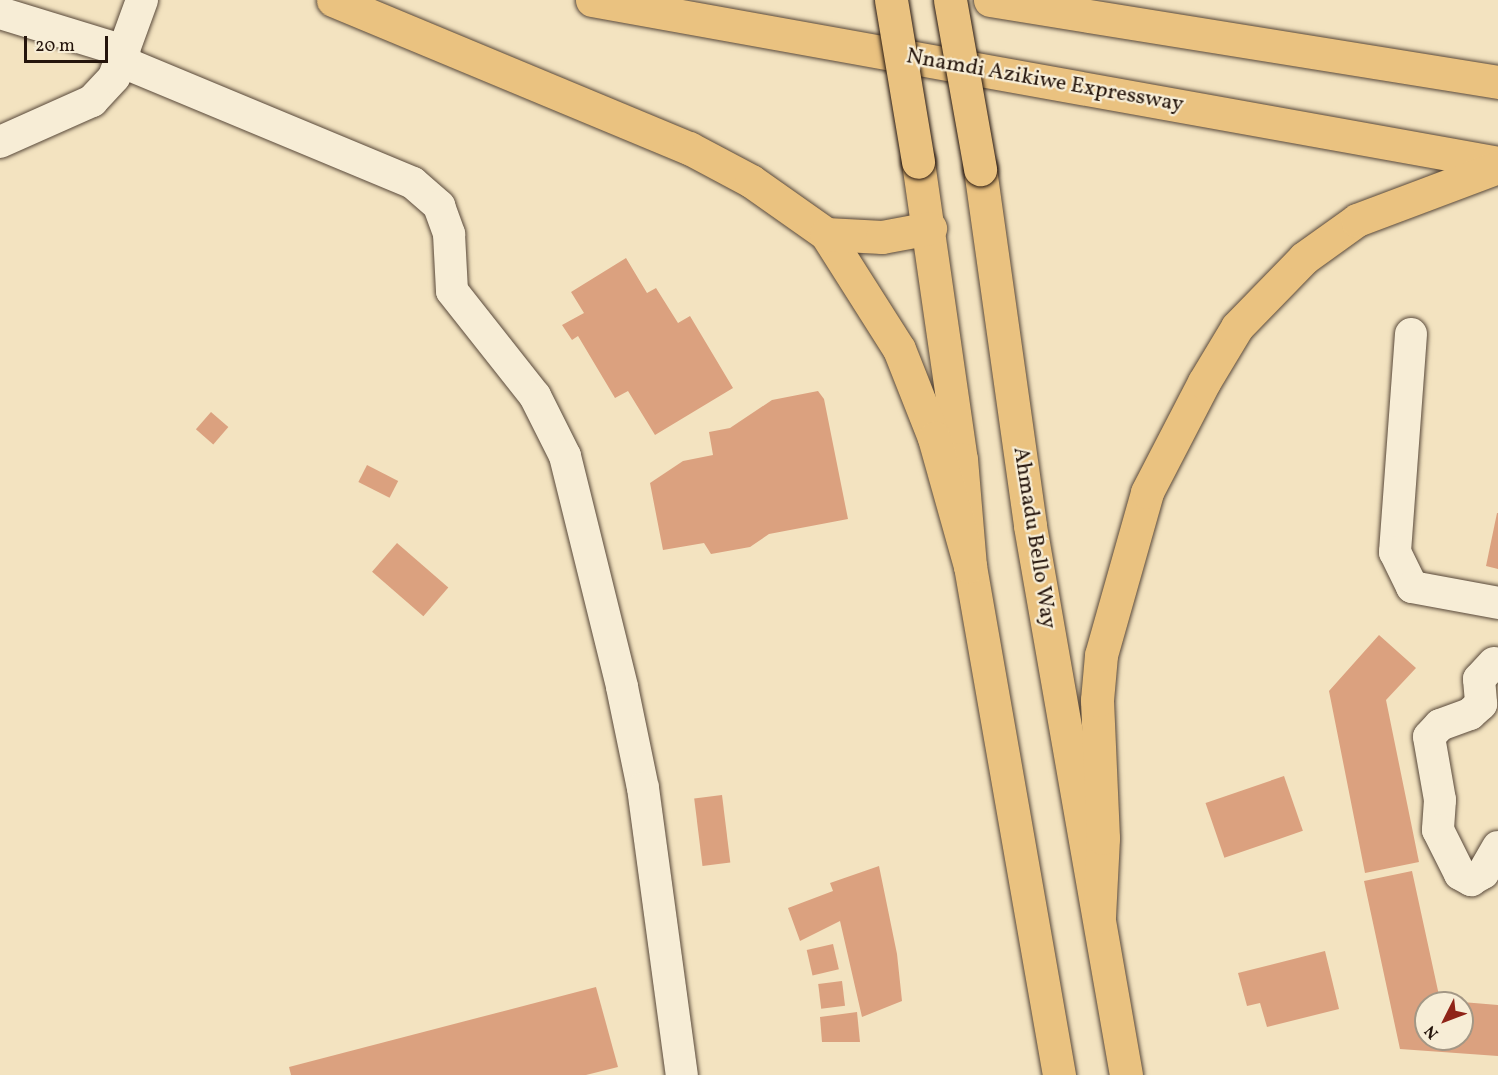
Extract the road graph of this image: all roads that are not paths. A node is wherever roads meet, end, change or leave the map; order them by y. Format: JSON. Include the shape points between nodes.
{"nodes":[{"id":1,"x":142,"y":0,"type":"edge"},
{"id":2,"x":333,"y":0,"type":"edge"},
{"id":3,"x":592,"y":0,"type":"edge"},
{"id":4,"x":891,"y":0,"type":"edge"},
{"id":5,"x":950,"y":0,"type":"edge"},
{"id":6,"x":990,"y":0,"type":"edge"},
{"id":7,"x":0,"y":13,"type":"edge"},
{"id":8,"x":122,"y":56,"type":"junction"},
{"id":9,"x":1498,"y":81,"type":"edge"},
{"id":10,"x":0,"y":142,"type":"edge"},
{"id":11,"x":1498,"y":165,"type":"edge"},
{"id":12,"x":930,"y":228,"type":"junction"},
{"id":13,"x":826,"y":234,"type":"junction"},
{"id":14,"x":1411,"y":334,"type":"dead end"},
{"id":15,"x":970,"y":566,"type":"junction"},
{"id":16,"x":1498,"y":603,"type":"edge"},
{"id":17,"x":1494,"y":663,"type":"dead end"},
{"id":18,"x":1498,"y":847,"type":"edge"},
{"id":19,"x":1099,"y":916,"type":"junction"},
{"id":20,"x":682,"y":1075,"type":"edge"},
{"id":21,"x":1059,"y":1075,"type":"edge"},
{"id":22,"x":1126,"y":1075,"type":"edge"}],
"edges":[{"from":1,"to":8,"type":"street"},
{"from":2,"to":13,"type":"main road","via":[[689,148],[751,181]]},
{"from":3,"to":11,"type":"main road","name":"Nnamdi Azikiwe Expressway"},
{"from":4,"to":12,"type":"main road","bridge":true},
{"from":5,"to":19,"type":"main road","name":"Ahmadu Bello Way","bridge":true,"via":[[980,169],[1030,526]]},
{"from":6,"to":9,"type":"main road"},
{"from":7,"to":8,"type":"street"},
{"from":8,"to":10,"type":"street","via":[[114,77],[92,101]]},
{"from":8,"to":20,"type":"street","via":[[413,183],[439,206],[449,234],[452,291],[535,396],[565,456],[643,788]]},
{"from":11,"to":19,"type":"main road","via":[[1357,220],[1304,258],[1237,327],[1204,382],[1147,492],[1101,655],[1097,700],[1103,838]]},
{"from":12,"to":13,"type":"main road","via":[[882,237]]},
{"from":12,"to":15,"type":"main road","via":[[961,459]]},
{"from":13,"to":15,"type":"main road","via":[[899,349],[934,438]]},
{"from":14,"to":16,"type":"street","via":[[1395,552],[1412,587]]},
{"from":15,"to":21,"type":"main road"},
{"from":17,"to":18,"type":"street","via":[[1479,679],[1481,704],[1470,714],[1440,725],[1429,737],[1440,800],[1438,830],[1460,874],[1471,880],[1483,873]]},
{"from":19,"to":22,"type":"main road","name":"Ahmadu Bello Way"}]}
